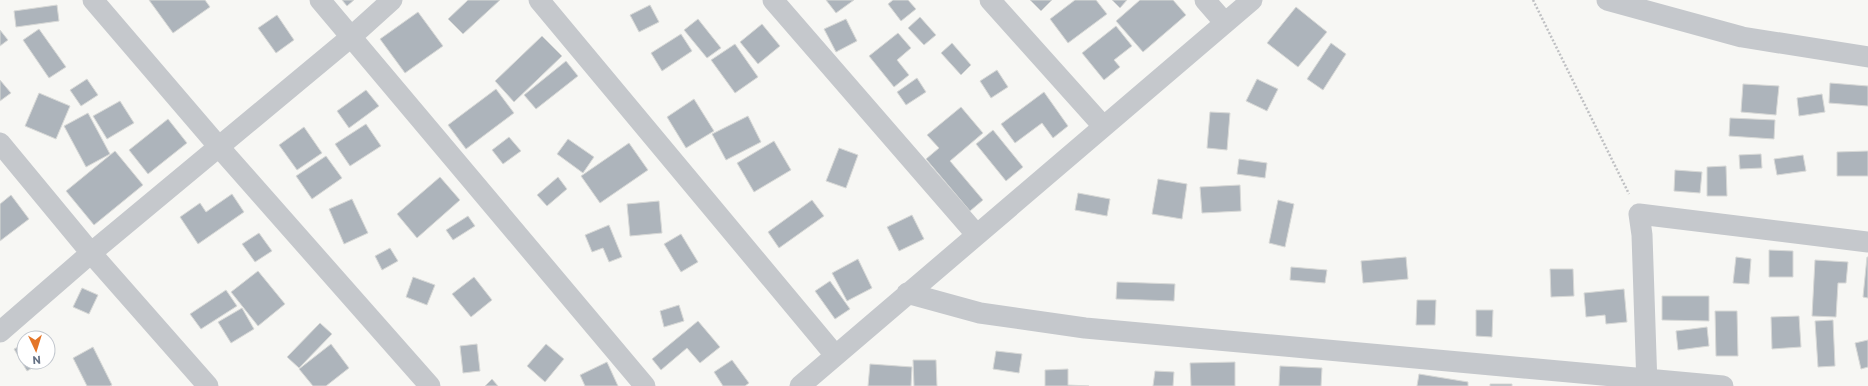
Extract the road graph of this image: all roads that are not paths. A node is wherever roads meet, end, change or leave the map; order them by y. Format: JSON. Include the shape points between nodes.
{"nodes":[{"id":1,"x":93,"y":0,"type":"edge"},
{"id":2,"x":320,"y":0,"type":"edge"},
{"id":3,"x":392,"y":0,"type":"edge"},
{"id":4,"x":539,"y":0,"type":"edge"},
{"id":5,"x":773,"y":0,"type":"edge"},
{"id":6,"x":990,"y":0,"type":"edge"},
{"id":7,"x":1205,"y":0,"type":"edge"},
{"id":8,"x":1252,"y":0,"type":"edge"},
{"id":9,"x":1607,"y":0,"type":"edge"},
{"id":10,"x":1224,"y":23,"type":"junction"},
{"id":11,"x":351,"y":37,"type":"junction"},
{"id":12,"x":1868,"y":57,"type":"edge"},
{"id":13,"x":1103,"y":126,"type":"junction"},
{"id":14,"x":0,"y":143,"type":"edge"},
{"id":15,"x":219,"y":147,"type":"junction"},
{"id":16,"x":976,"y":234,"type":"junction"},
{"id":17,"x":1868,"y":242,"type":"edge"},
{"id":18,"x":91,"y":253,"type":"junction"},
{"id":19,"x":907,"y":293,"type":"junction"},
{"id":20,"x":0,"y":332,"type":"edge"},
{"id":21,"x":835,"y":355,"type":"junction"},
{"id":22,"x":1647,"y":383,"type":"edge"},
{"id":23,"x":208,"y":386,"type":"edge"},
{"id":24,"x":430,"y":386,"type":"edge"},
{"id":25,"x":645,"y":386,"type":"edge"},
{"id":26,"x":800,"y":386,"type":"edge"},
{"id":27,"x":1723,"y":386,"type":"edge"}],
"edges":[{"from":1,"to":15,"type":"street"},
{"from":2,"to":11,"type":"street"},
{"from":3,"to":11,"type":"street"},
{"from":4,"to":21,"type":"street"},
{"from":5,"to":16,"type":"street"},
{"from":6,"to":13,"type":"street"},
{"from":7,"to":10,"type":"street"},
{"from":8,"to":10,"type":"street"},
{"from":9,"to":12,"type":"street","via":[[1742,38]]},
{"from":10,"to":13,"type":"street"},
{"from":11,"to":15,"type":"street"},
{"from":11,"to":25,"type":"street"},
{"from":13,"to":16,"type":"street"},
{"from":14,"to":18,"type":"street"},
{"from":15,"to":18,"type":"street"},
{"from":15,"to":24,"type":"street"},
{"from":16,"to":19,"type":"street"},
{"from":17,"to":22,"type":"street","via":[[1639,214],[1642,235]]},
{"from":18,"to":20,"type":"street"},
{"from":18,"to":23,"type":"street"},
{"from":19,"to":21,"type":"street"},
{"from":19,"to":22,"type":"street","via":[[980,313],[1085,328]]},
{"from":21,"to":26,"type":"street"},
{"from":22,"to":27,"type":"street"}]}
